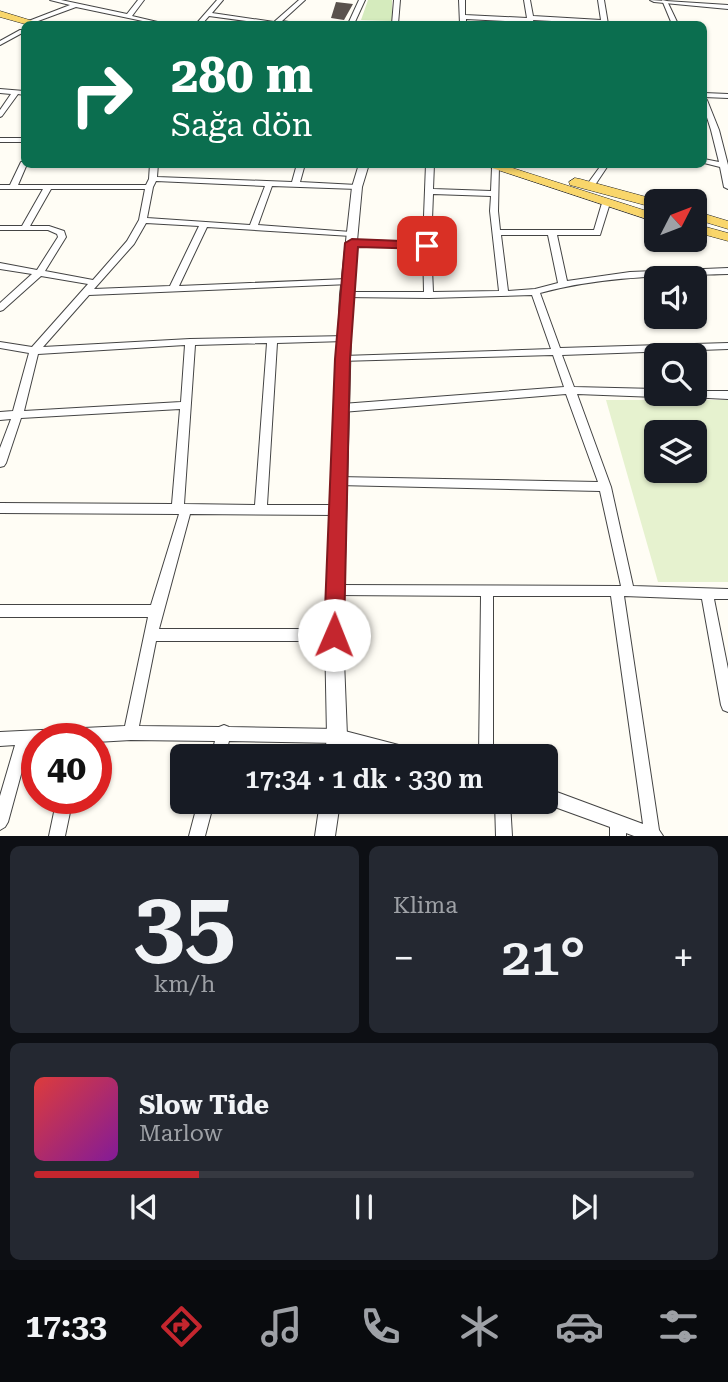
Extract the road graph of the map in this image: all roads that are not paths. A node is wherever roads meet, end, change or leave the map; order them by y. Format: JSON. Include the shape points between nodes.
{"nodes":[{"id":1,"x":53,"y":0,"type":"edge"},
{"id":2,"x":141,"y":0,"type":"edge"},
{"id":3,"x":220,"y":0,"type":"edge"},
{"id":4,"x":302,"y":0,"type":"edge"},
{"id":5,"x":362,"y":0,"type":"edge"},
{"id":6,"x":397,"y":0,"type":"edge"},
{"id":7,"x":461,"y":0,"type":"edge"},
{"id":8,"x":527,"y":0,"type":"edge"},
{"id":9,"x":601,"y":0,"type":"edge"},
{"id":10,"x":654,"y":0,"type":"edge"},
{"id":11,"x":664,"y":1,"type":"edge"},
{"id":12,"x":687,"y":1,"type":"edge"},
{"id":13,"x":74,"y":6,"type":"junction"},
{"id":14,"x":728,"y":7,"type":"edge"},
{"id":15,"x":0,"y":14,"type":"edge"},
{"id":16,"x":209,"y":14,"type":"junction"},
{"id":17,"x":128,"y":17,"type":"junction"},
{"id":18,"x":40,"y":21,"type":"edge"},
{"id":19,"x":148,"y":21,"type":"edge"},
{"id":20,"x":203,"y":21,"type":"edge"},
{"id":21,"x":261,"y":21,"type":"edge"},
{"id":22,"x":278,"y":21,"type":"edge"},
{"id":23,"x":352,"y":21,"type":"edge"},
{"id":24,"x":395,"y":21,"type":"edge"},
{"id":25,"x":463,"y":21,"type":"edge"},
{"id":26,"x":530,"y":21,"type":"edge"},
{"id":27,"x":605,"y":21,"type":"edge"},
{"id":28,"x":674,"y":21,"type":"edge"},
{"id":29,"x":0,"y":24,"type":"edge"},
{"id":30,"x":21,"y":24,"type":"edge"},
{"id":31,"x":21,"y":26,"type":"edge"},
{"id":32,"x":21,"y":31,"type":"edge"},
{"id":33,"x":0,"y":43,"type":"edge"},
{"id":34,"x":0,"y":91,"type":"edge"},
{"id":35,"x":20,"y":92,"type":"edge"},
{"id":36,"x":707,"y":95,"type":"edge"},
{"id":37,"x":728,"y":96,"type":"edge"},
{"id":38,"x":707,"y":108,"type":"edge"},
{"id":39,"x":0,"y":115,"type":"edge"},
{"id":40,"x":715,"y":130,"type":"junction"},
{"id":41,"x":728,"y":131,"type":"edge"},
{"id":42,"x":0,"y":140,"type":"edge"},
{"id":43,"x":21,"y":140,"type":"edge"},
{"id":44,"x":707,"y":162,"type":"edge"},
{"id":45,"x":726,"y":167,"type":"edge"},
{"id":46,"x":22,"y":168,"type":"edge"},
{"id":47,"x":153,"y":168,"type":"edge"},
{"id":48,"x":299,"y":168,"type":"edge"},
{"id":49,"x":363,"y":168,"type":"edge"},
{"id":50,"x":430,"y":168,"type":"edge"},
{"id":51,"x":491,"y":168,"type":"edge"},
{"id":52,"x":497,"y":168,"type":"edge"},
{"id":53,"x":530,"y":168,"type":"edge"},
{"id":54,"x":603,"y":168,"type":"edge"},
{"id":55,"x":151,"y":183,"type":"junction"},
{"id":56,"x":268,"y":184,"type":"junction"},
{"id":57,"x":295,"y":185,"type":"junction"},
{"id":58,"x":590,"y":186,"type":"junction"},
{"id":59,"x":0,"y":187,"type":"edge"},
{"id":60,"x":13,"y":187,"type":"junction"},
{"id":61,"x":48,"y":187,"type":"junction"},
{"id":62,"x":356,"y":187,"type":"junction"},
{"id":63,"x":728,"y":187,"type":"edge"},
{"id":64,"x":429,"y":191,"type":"junction"},
{"id":65,"x":495,"y":194,"type":"junction"},
{"id":66,"x":644,"y":201,"type":"edge"},
{"id":67,"x":606,"y":203,"type":"junction"},
{"id":68,"x":644,"y":214,"type":"edge"},
{"id":69,"x":707,"y":219,"type":"edge"},
{"id":70,"x":143,"y":220,"type":"junction"},
{"id":71,"x":204,"y":224,"type":"junction"},
{"id":72,"x":728,"y":225,"type":"edge"},
{"id":73,"x":25,"y":227,"type":"junction"},
{"id":74,"x":253,"y":227,"type":"junction"},
{"id":75,"x":0,"y":228,"type":"edge"},
{"id":76,"x":707,"y":231,"type":"edge"},
{"id":77,"x":497,"y":232,"type":"junction"},
{"id":78,"x":552,"y":233,"type":"junction"},
{"id":79,"x":728,"y":237,"type":"edge"},
{"id":80,"x":351,"y":238,"type":"junction"},
{"id":81,"x":427,"y":246,"type":"junction"},
{"id":82,"x":0,"y":266,"type":"edge"},
{"id":83,"x":41,"y":271,"type":"junction"},
{"id":84,"x":728,"y":271,"type":"edge"},
{"id":85,"x":96,"y":283,"type":"junction"},
{"id":86,"x":564,"y":284,"type":"junction"},
{"id":87,"x":347,"y":288,"type":"junction"},
{"id":88,"x":173,"y":289,"type":"junction"},
{"id":89,"x":88,"y":292,"type":"junction"},
{"id":90,"x":535,"y":292,"type":"junction"},
{"id":91,"x":505,"y":294,"type":"junction"},
{"id":92,"x":429,"y":295,"type":"junction"},
{"id":93,"x":0,"y":308,"type":"edge"},
{"id":94,"x":345,"y":338,"type":"junction"},
{"id":95,"x":272,"y":340,"type":"junction"},
{"id":96,"x":190,"y":342,"type":"junction"},
{"id":97,"x":0,"y":345,"type":"edge"},
{"id":98,"x":728,"y":346,"type":"edge"},
{"id":99,"x":34,"y":351,"type":"junction"},
{"id":100,"x":558,"y":351,"type":"junction"},
{"id":101,"x":343,"y":359,"type":"junction"},
{"id":102,"x":570,"y":390,"type":"junction"},
{"id":103,"x":644,"y":393,"type":"edge"},
{"id":104,"x":707,"y":394,"type":"edge"},
{"id":105,"x":728,"y":395,"type":"edge"},
{"id":106,"x":186,"y":405,"type":"junction"},
{"id":107,"x":342,"y":408,"type":"junction"},
{"id":108,"x":0,"y":416,"type":"edge"},
{"id":109,"x":17,"y":416,"type":"junction"},
{"id":110,"x":0,"y":463,"type":"edge"},
{"id":111,"x":338,"y":481,"type":"junction"},
{"id":112,"x":605,"y":487,"type":"junction"},
{"id":113,"x":182,"y":507,"type":"junction"},
{"id":114,"x":0,"y":508,"type":"edge"},
{"id":115,"x":261,"y":509,"type":"junction"},
{"id":116,"x":337,"y":510,"type":"junction"},
{"id":117,"x":335,"y":590,"type":"junction"},
{"id":118,"x":486,"y":590,"type":"junction"},
{"id":119,"x":622,"y":591,"type":"junction"},
{"id":120,"x":707,"y":593,"type":"junction"},
{"id":121,"x":728,"y":594,"type":"edge"},
{"id":122,"x":0,"y":611,"type":"edge"},
{"id":123,"x":156,"y":611,"type":"junction"},
{"id":124,"x":151,"y":635,"type":"junction"},
{"id":125,"x":334,"y":635,"type":"junction"},
{"id":126,"x":728,"y":705,"type":"edge"},
{"id":127,"x":224,"y":732,"type":"junction"},
{"id":128,"x":131,"y":733,"type":"junction"},
{"id":129,"x":112,"y":734,"type":"edge"},
{"id":130,"x":337,"y":736,"type":"junction"},
{"id":131,"x":0,"y":738,"type":"edge"},
{"id":132,"x":21,"y":738,"type":"edge"},
{"id":133,"x":221,"y":744,"type":"edge"},
{"id":134,"x":336,"y":744,"type":"edge"},
{"id":135,"x":368,"y":744,"type":"edge"},
{"id":136,"x":486,"y":744,"type":"edge"},
{"id":137,"x":21,"y":748,"type":"edge"},
{"id":138,"x":558,"y":802,"type":"edge"},
{"id":139,"x":62,"y":814,"type":"edge"},
{"id":140,"x":203,"y":814,"type":"edge"},
{"id":141,"x":329,"y":814,"type":"edge"},
{"id":142,"x":503,"y":814,"type":"edge"},
{"id":143,"x":0,"y":822,"type":"edge"},
{"id":144,"x":618,"y":829,"type":"edge"},
{"id":145,"x":654,"y":835,"type":"edge"},
{"id":146,"x":57,"y":836,"type":"edge"},
{"id":147,"x":197,"y":836,"type":"edge"},
{"id":148,"x":326,"y":836,"type":"edge"},
{"id":149,"x":503,"y":836,"type":"edge"}],
"edges":[{"from":1,"to":13,"type":"street"},
{"from":2,"to":17,"type":"street"},
{"from":3,"to":16,"type":"street"},
{"from":4,"to":22,"type":"street"},
{"from":5,"to":23,"type":"street"},
{"from":6,"to":24,"type":"street"},
{"from":7,"to":25,"type":"street"},
{"from":8,"to":26,"type":"street"},
{"from":9,"to":27,"type":"street"},
{"from":10,"to":11,"type":"street"},
{"from":11,"to":12,"type":"street"},
{"from":11,"to":28,"type":"street"},
{"from":12,"to":14,"type":"street"},
{"from":13,"to":17,"type":"street"},
{"from":13,"to":18,"type":"street"},
{"from":15,"to":30,"type":"main road"},
{"from":16,"to":20,"type":"street"},
{"from":16,"to":21,"type":"street"},
{"from":17,"to":19,"type":"street"},
{"from":25,"to":26,"type":"street"},
{"from":29,"to":31,"type":"main road"},
{"from":32,"to":33,"type":"street"},
{"from":34,"to":35,"type":"street"},
{"from":35,"to":39,"type":"street"},
{"from":36,"to":37,"type":"street"},
{"from":38,"to":40,"type":"street"},
{"from":40,"to":41,"type":"street"},
{"from":40,"to":45,"type":"street"},
{"from":42,"to":43,"type":"street"},
{"from":44,"to":45,"type":"street"},
{"from":45,"to":63,"type":"street"},
{"from":46,"to":60,"type":"street"},
{"from":47,"to":55,"type":"street"},
{"from":48,"to":57,"type":"street"},
{"from":49,"to":62,"type":"street"},
{"from":50,"to":64,"type":"street"},
{"from":51,"to":65,"type":"street"},
{"from":52,"to":67,"type":"main road"},
{"from":53,"to":58,"type":"main road"},
{"from":54,"to":58,"type":"street"},
{"from":55,"to":56,"type":"street"},
{"from":55,"to":61,"type":"street"},
{"from":55,"to":70,"type":"street"},
{"from":56,"to":57,"type":"street"},
{"from":56,"to":74,"type":"street"},
{"from":57,"to":62,"type":"street"},
{"from":58,"to":66,"type":"main road"},
{"from":59,"to":60,"type":"street"},
{"from":60,"to":61,"type":"street"},
{"from":61,"to":73,"type":"street"},
{"from":62,"to":80,"type":"street"},
{"from":64,"to":65,"type":"street"},
{"from":64,"to":81,"type":"street"},
{"from":65,"to":77,"type":"street"},
{"from":67,"to":68,"type":"main road"},
{"from":67,"to":78,"type":"street","via":[[597,233]]},
{"from":69,"to":72,"type":"main road"},
{"from":70,"to":71,"type":"street"},
{"from":70,"to":85,"type":"street","via":[[131,243]]},
{"from":71,"to":74,"type":"street"},
{"from":71,"to":88,"type":"street"},
{"from":73,"to":75,"type":"street"},
{"from":73,"to":83,"type":"street","via":[[61,233],[61,241]]},
{"from":74,"to":80,"type":"street"},
{"from":76,"to":79,"type":"main road"},
{"from":77,"to":78,"type":"street"},
{"from":77,"to":91,"type":"street"},
{"from":78,"to":86,"type":"street"},
{"from":80,"to":81,"type":"street"},
{"from":80,"to":87,"type":"street"},
{"from":81,"to":92,"type":"street"},
{"from":82,"to":83,"type":"street"},
{"from":83,"to":85,"type":"street"},
{"from":83,"to":93,"type":"street"},
{"from":84,"to":86,"type":"street","via":[[631,275]]},
{"from":85,"to":89,"type":"street"},
{"from":86,"to":90,"type":"street"},
{"from":87,"to":88,"type":"street"},
{"from":87,"to":92,"type":"street"},
{"from":87,"to":94,"type":"street"},
{"from":88,"to":89,"type":"street"},
{"from":89,"to":99,"type":"street"},
{"from":90,"to":91,"type":"street"},
{"from":90,"to":100,"type":"street"},
{"from":91,"to":92,"type":"street"},
{"from":94,"to":95,"type":"street"},
{"from":94,"to":101,"type":"street"},
{"from":95,"to":96,"type":"street"},
{"from":95,"to":115,"type":"street"},
{"from":96,"to":99,"type":"street"},
{"from":96,"to":106,"type":"street"},
{"from":97,"to":99,"type":"street"},
{"from":98,"to":100,"type":"street"},
{"from":99,"to":109,"type":"street"},
{"from":100,"to":101,"type":"street"},
{"from":100,"to":102,"type":"street"},
{"from":101,"to":107,"type":"street"},
{"from":102,"to":103,"type":"street"},
{"from":102,"to":107,"type":"street"},
{"from":102,"to":112,"type":"street"},
{"from":104,"to":105,"type":"street"},
{"from":106,"to":109,"type":"street"},
{"from":106,"to":113,"type":"street"},
{"from":107,"to":111,"type":"street"},
{"from":108,"to":109,"type":"street"},
{"from":109,"to":110,"type":"street"},
{"from":111,"to":112,"type":"street"},
{"from":111,"to":116,"type":"street"},
{"from":112,"to":119,"type":"street"},
{"from":113,"to":114,"type":"street"},
{"from":113,"to":115,"type":"street"},
{"from":113,"to":123,"type":"street"},
{"from":115,"to":116,"type":"street"},
{"from":116,"to":117,"type":"street"},
{"from":117,"to":118,"type":"street"},
{"from":117,"to":125,"type":"street"},
{"from":118,"to":119,"type":"street"},
{"from":118,"to":136,"type":"street"},
{"from":119,"to":120,"type":"street"},
{"from":119,"to":145,"type":"street"},
{"from":120,"to":121,"type":"street"},
{"from":120,"to":126,"type":"street"},
{"from":122,"to":123,"type":"street"},
{"from":123,"to":124,"type":"street"},
{"from":124,"to":125,"type":"street"},
{"from":124,"to":128,"type":"street"},
{"from":125,"to":130,"type":"street"},
{"from":127,"to":128,"type":"street"},
{"from":127,"to":130,"type":"street"},
{"from":127,"to":133,"type":"street"},
{"from":128,"to":129,"type":"street"},
{"from":130,"to":134,"type":"street"},
{"from":130,"to":135,"type":"street"},
{"from":131,"to":132,"type":"street"},
{"from":137,"to":143,"type":"street"},
{"from":138,"to":144,"type":"street"},
{"from":139,"to":146,"type":"street"},
{"from":140,"to":147,"type":"street"},
{"from":141,"to":148,"type":"street"},
{"from":142,"to":149,"type":"street"},
{"from":144,"to":145,"type":"street"}]}
